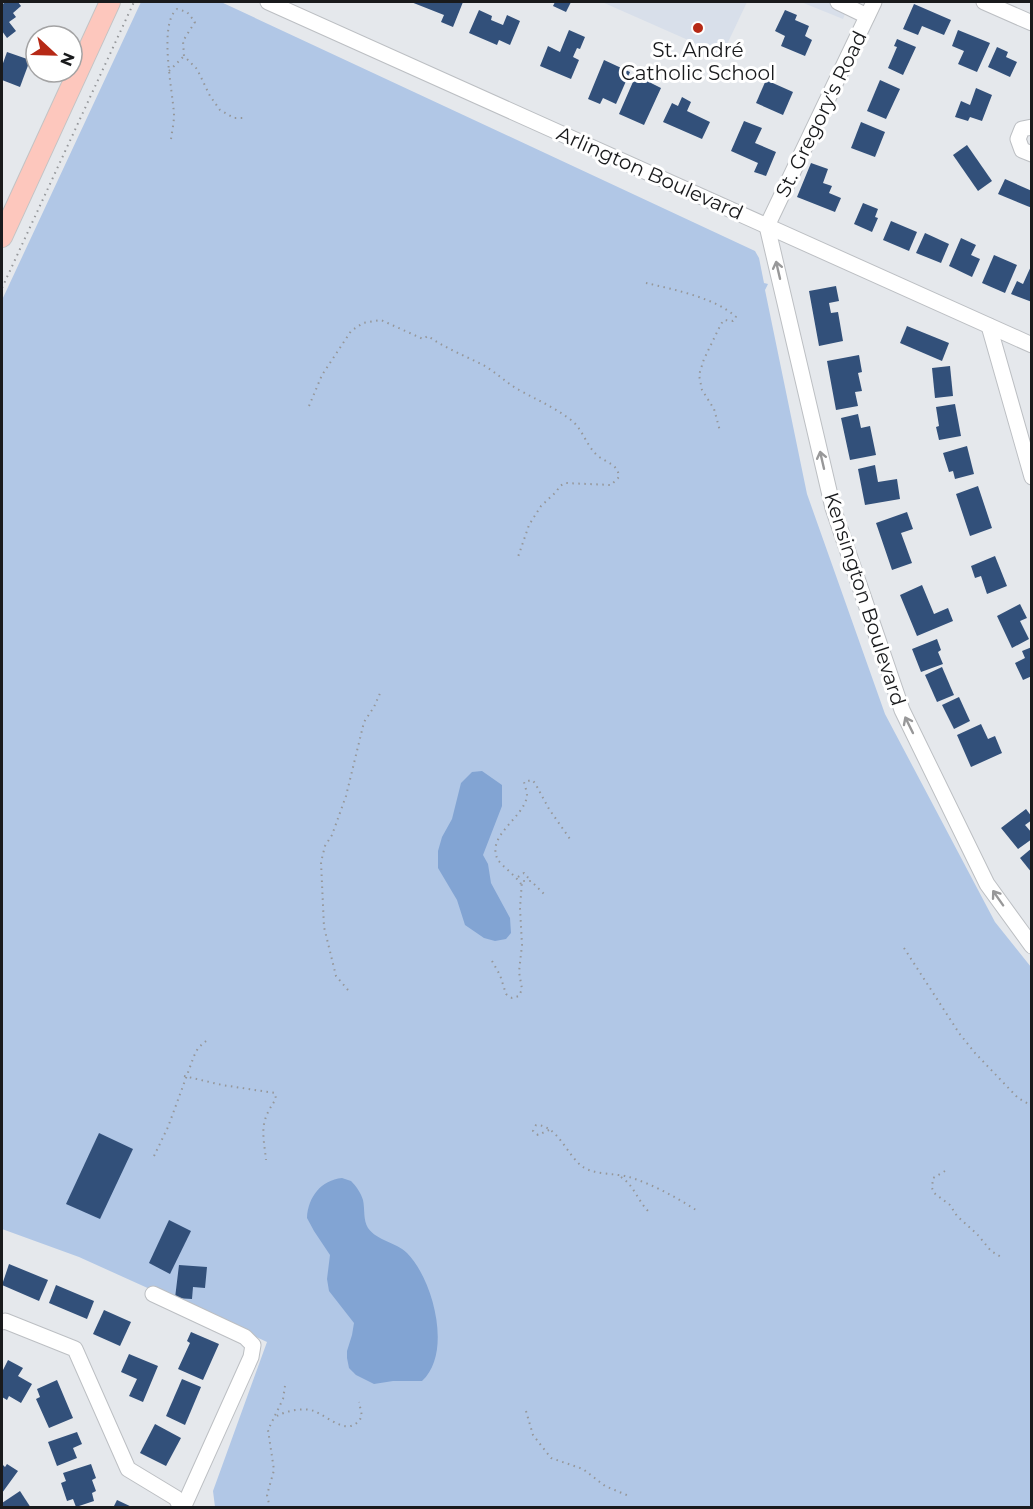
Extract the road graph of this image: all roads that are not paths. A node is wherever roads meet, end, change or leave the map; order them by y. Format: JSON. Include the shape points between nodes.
{"nodes":[{"id":1,"x":110,"y":2,"type":"edge"},
{"id":2,"x":268,"y":2,"type":"edge"},
{"id":3,"x":837,"y":2,"type":"edge"},
{"id":4,"x":874,"y":2,"type":"edge"},
{"id":5,"x":984,"y":2,"type":"edge"},
{"id":6,"x":867,"y":16,"type":"junction"},
{"id":7,"x":1032,"y":23,"type":"edge"},
{"id":8,"x":1032,"y":127,"type":"edge"},
{"id":9,"x":1032,"y":154,"type":"edge"},
{"id":10,"x":767,"y":226,"type":"junction"},
{"id":11,"x":2,"y":237,"type":"edge"},
{"id":12,"x":989,"y":326,"type":"junction"},
{"id":13,"x":1032,"y":345,"type":"edge"},
{"id":14,"x":1032,"y":477,"type":"edge"},
{"id":15,"x":1032,"y":946,"type":"edge"},
{"id":16,"x":153,"y":1294,"type":"dead end"},
{"id":17,"x":2,"y":1322,"type":"edge"},
{"id":18,"x":182,"y":1508,"type":"edge"}],
"edges":[{"from":1,"to":11,"type":"main road"},
{"from":2,"to":10,"type":"street","name":"Arlington Boulevard"},
{"from":3,"to":6,"type":"street"},
{"from":4,"to":6,"type":"street","name":"St. Gregory's Road"},
{"from":5,"to":7,"type":"street"},
{"from":6,"to":10,"type":"street","name":"St. Gregory's Road"},
{"from":8,"to":9,"type":"street","via":[[1022,129],[1018,140],[1022,150]]},
{"from":10,"to":12,"type":"street","name":"Arlington Boulevard"},
{"from":15,"to":10,"type":"street","name":"Kensington Boulevard","one_way":true,"via":[[987,884],[902,710],[832,508]]},
{"from":12,"to":13,"type":"street","name":"Arlington Boulevard"},
{"from":12,"to":14,"type":"street"},
{"from":16,"to":18,"type":"street","via":[[245,1337],[253,1345]]},
{"from":17,"to":18,"type":"street","via":[[75,1349],[128,1469],[176,1498]]}]}
